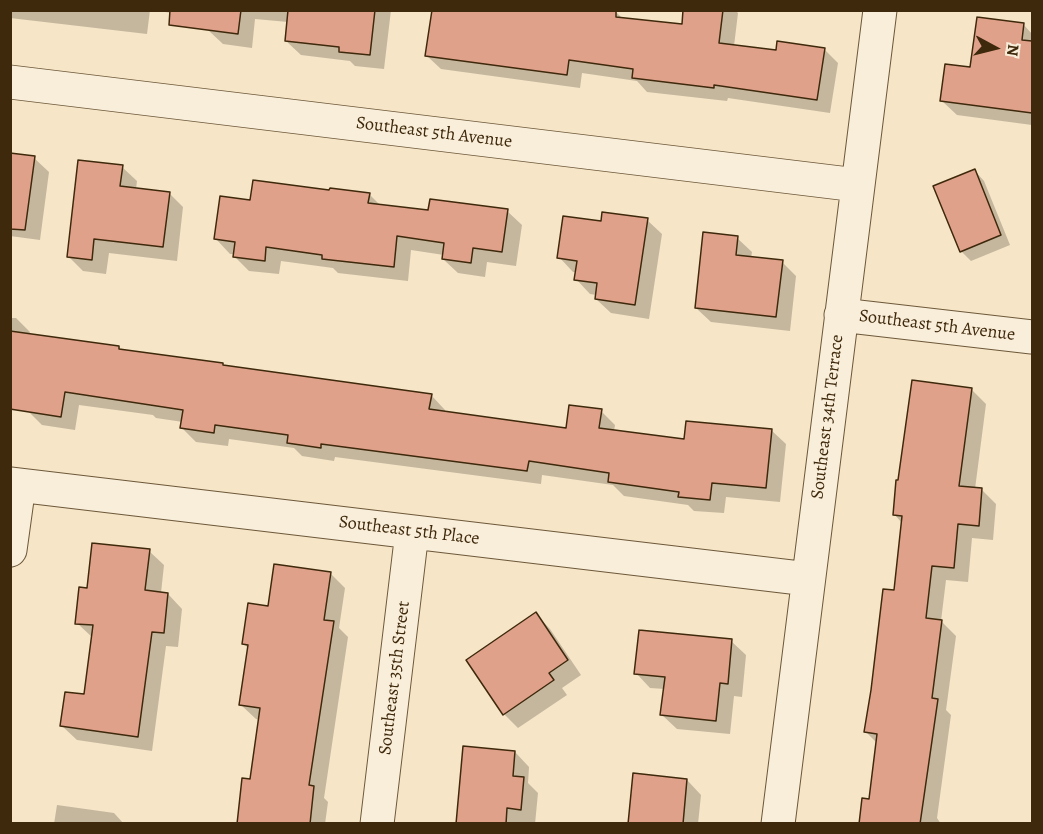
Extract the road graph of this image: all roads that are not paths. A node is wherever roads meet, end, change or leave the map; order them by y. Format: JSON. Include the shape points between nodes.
{"nodes":[{"id":1,"x":880,"y":10,"type":"edge"},
{"id":2,"x":10,"y":82,"type":"edge"},
{"id":3,"x":857,"y":185,"type":"junction"},
{"id":4,"x":841,"y":315,"type":"junction"},
{"id":5,"x":1032,"y":337,"type":"edge"},
{"id":6,"x":15,"y":485,"type":"edge"},
{"id":7,"x":412,"y":532,"type":"junction"},
{"id":8,"x":10,"y":549,"type":"edge"},
{"id":9,"x":808,"y":579,"type":"junction"},
{"id":10,"x":377,"y":824,"type":"edge"},
{"id":11,"x":778,"y":824,"type":"edge"}],
"edges":[{"from":1,"to":3,"type":"street","name":"Southeast 34th Terrace"},
{"from":2,"to":3,"type":"street","name":"Southeast 5th Avenue"},
{"from":3,"to":4,"type":"street","name":"Southeast 34th Terrace"},
{"from":4,"to":5,"type":"street","name":"Southeast 5th Avenue"},
{"from":4,"to":9,"type":"street","name":"Southeast 34th Terrace"},
{"from":6,"to":7,"type":"street","name":"Southeast 5th Place"},
{"from":6,"to":8,"type":"street"},
{"from":7,"to":9,"type":"street","name":"Southeast 5th Place"},
{"from":7,"to":10,"type":"street","name":"Southeast 35th Street"},
{"from":9,"to":11,"type":"street","name":"Southeast 34th Terrace"}]}
